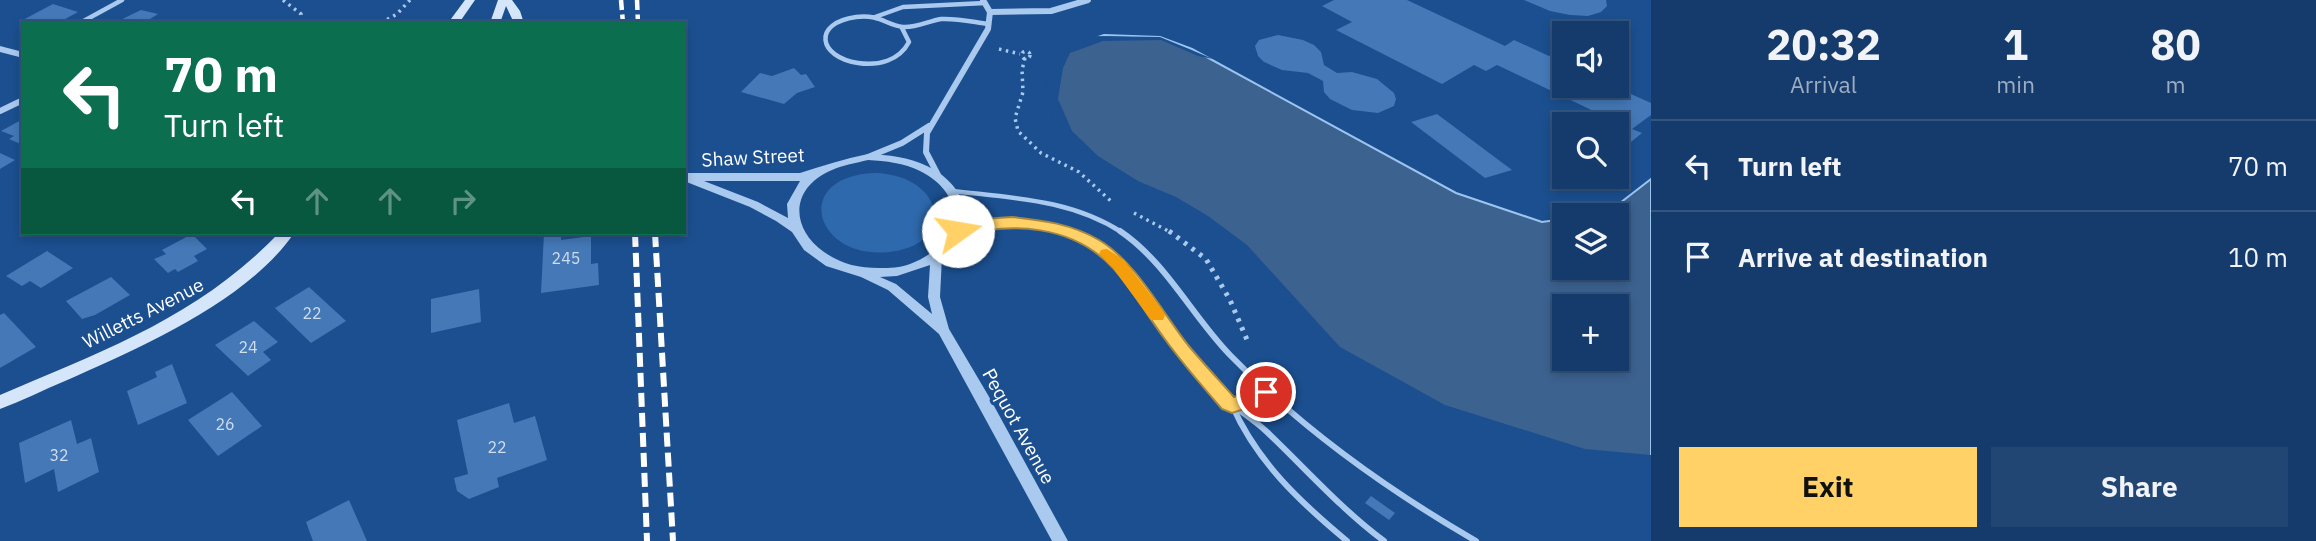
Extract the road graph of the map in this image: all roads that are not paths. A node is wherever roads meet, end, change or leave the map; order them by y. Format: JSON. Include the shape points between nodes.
{"nodes":[{"id":1,"x":122,"y":0,"type":"edge"},
{"id":2,"x":470,"y":0,"type":"edge"},
{"id":3,"x":505,"y":0,"type":"edge"},
{"id":4,"x":1088,"y":0,"type":"edge"},
{"id":5,"x":984,"y":1,"type":"edge"},
{"id":6,"x":990,"y":12,"type":"junction"},
{"id":7,"x":875,"y":17,"type":"junction"},
{"id":8,"x":84,"y":21,"type":"edge"},
{"id":9,"x":454,"y":21,"type":"edge"},
{"id":10,"x":496,"y":21,"type":"edge"},
{"id":11,"x":518,"y":21,"type":"edge"},
{"id":12,"x":989,"y":24,"type":"junction"},
{"id":13,"x":902,"y":28,"type":"junction"},
{"id":14,"x":0,"y":49,"type":"edge"},
{"id":15,"x":21,"y":55,"type":"edge"},
{"id":16,"x":21,"y":101,"type":"edge"},
{"id":17,"x":0,"y":111,"type":"edge"},
{"id":18,"x":930,"y":125,"type":"junction"},
{"id":19,"x":867,"y":157,"type":"junction"},
{"id":20,"x":818,"y":171,"type":"junction"},
{"id":21,"x":687,"y":177,"type":"edge"},
{"id":22,"x":941,"y":180,"type":"junction"},
{"id":23,"x":952,"y":191,"type":"junction"},
{"id":24,"x":793,"y":228,"type":"junction"},
{"id":25,"x":958,"y":231,"type":"junction"},
{"id":26,"x":284,"y":235,"type":"edge"},
{"id":27,"x":936,"y":258,"type":"junction"},
{"id":28,"x":849,"y":270,"type":"junction"},
{"id":29,"x":943,"y":330,"type":"junction"},
{"id":30,"x":1268,"y":394,"type":"junction"},
{"id":31,"x":0,"y":402,"type":"edge"},
{"id":32,"x":1232,"y":405,"type":"junction"},
{"id":33,"x":1060,"y":541,"type":"edge"},
{"id":34,"x":1346,"y":541,"type":"edge"},
{"id":35,"x":1384,"y":541,"type":"edge"},
{"id":36,"x":1476,"y":541,"type":"edge"}],
"edges":[{"from":1,"to":8,"type":"lane"},
{"from":2,"to":9,"type":"main road"},
{"from":3,"to":10,"type":"main road"},
{"from":3,"to":11,"type":"main road"},
{"from":4,"to":6,"type":"street","via":[[1051,10]]},
{"from":5,"to":6,"type":"street"},
{"from":5,"to":7,"type":"lane","via":[[903,7]]},
{"from":6,"to":12,"type":"street"},
{"from":7,"to":13,"type":"lane"},
{"from":7,"to":13,"type":"lane","via":[[855,17],[832,26],[825,33],[827,49],[847,61],[889,61],[906,50],[909,42]]},
{"from":12,"to":13,"type":"lane","via":[[938,19]]},
{"from":12,"to":18,"type":"street"},
{"from":14,"to":15,"type":"street"},
{"from":16,"to":17,"type":"street"},
{"from":18,"to":19,"type":"street"},
{"from":18,"to":22,"type":"street","via":[[926,152]]},
{"from":19,"to":20,"type":"street"},
{"from":19,"to":22,"type":"street","via":[[908,162]]},
{"from":20,"to":21,"type":"street","name":"Shaw Street","via":[[800,177]]},
{"from":20,"to":24,"type":"street","via":[[794,196]]},
{"from":21,"to":24,"type":"street","name":"Shaw Street","via":[[763,206]]},
{"from":22,"to":23,"type":"street"},
{"from":23,"to":25,"type":"street","via":[[958,204]]},
{"from":23,"to":30,"type":"lane","via":[[1072,208],[1105,221],[1136,242],[1220,345]]},
{"from":24,"to":28,"type":"street","via":[[814,253]]},
{"from":25,"to":27,"type":"street"},
{"from":25,"to":32,"type":"lane","via":[[1012,222],[1070,232],[1095,245],[1118,264],[1184,352]]},
{"from":26,"to":31,"type":"main road","name":"Willetts Avenue","via":[[257,265],[208,303],[141,339]]},
{"from":27,"to":28,"type":"street","via":[[895,272]]},
{"from":27,"to":29,"type":"street","name":"Pequot Avenue","via":[[935,303]]},
{"from":28,"to":29,"type":"street","name":"Pequot Avenue","via":[[892,287]]},
{"from":29,"to":33,"type":"street","name":"Pequot Avenue"},
{"from":30,"to":32,"type":"lane"},
{"from":30,"to":36,"type":"lane","via":[[1348,461]]},
{"from":32,"to":34,"type":"lane","via":[[1243,431],[1267,463]]},
{"from":32,"to":35,"type":"lane","via":[[1252,418]]}]}
